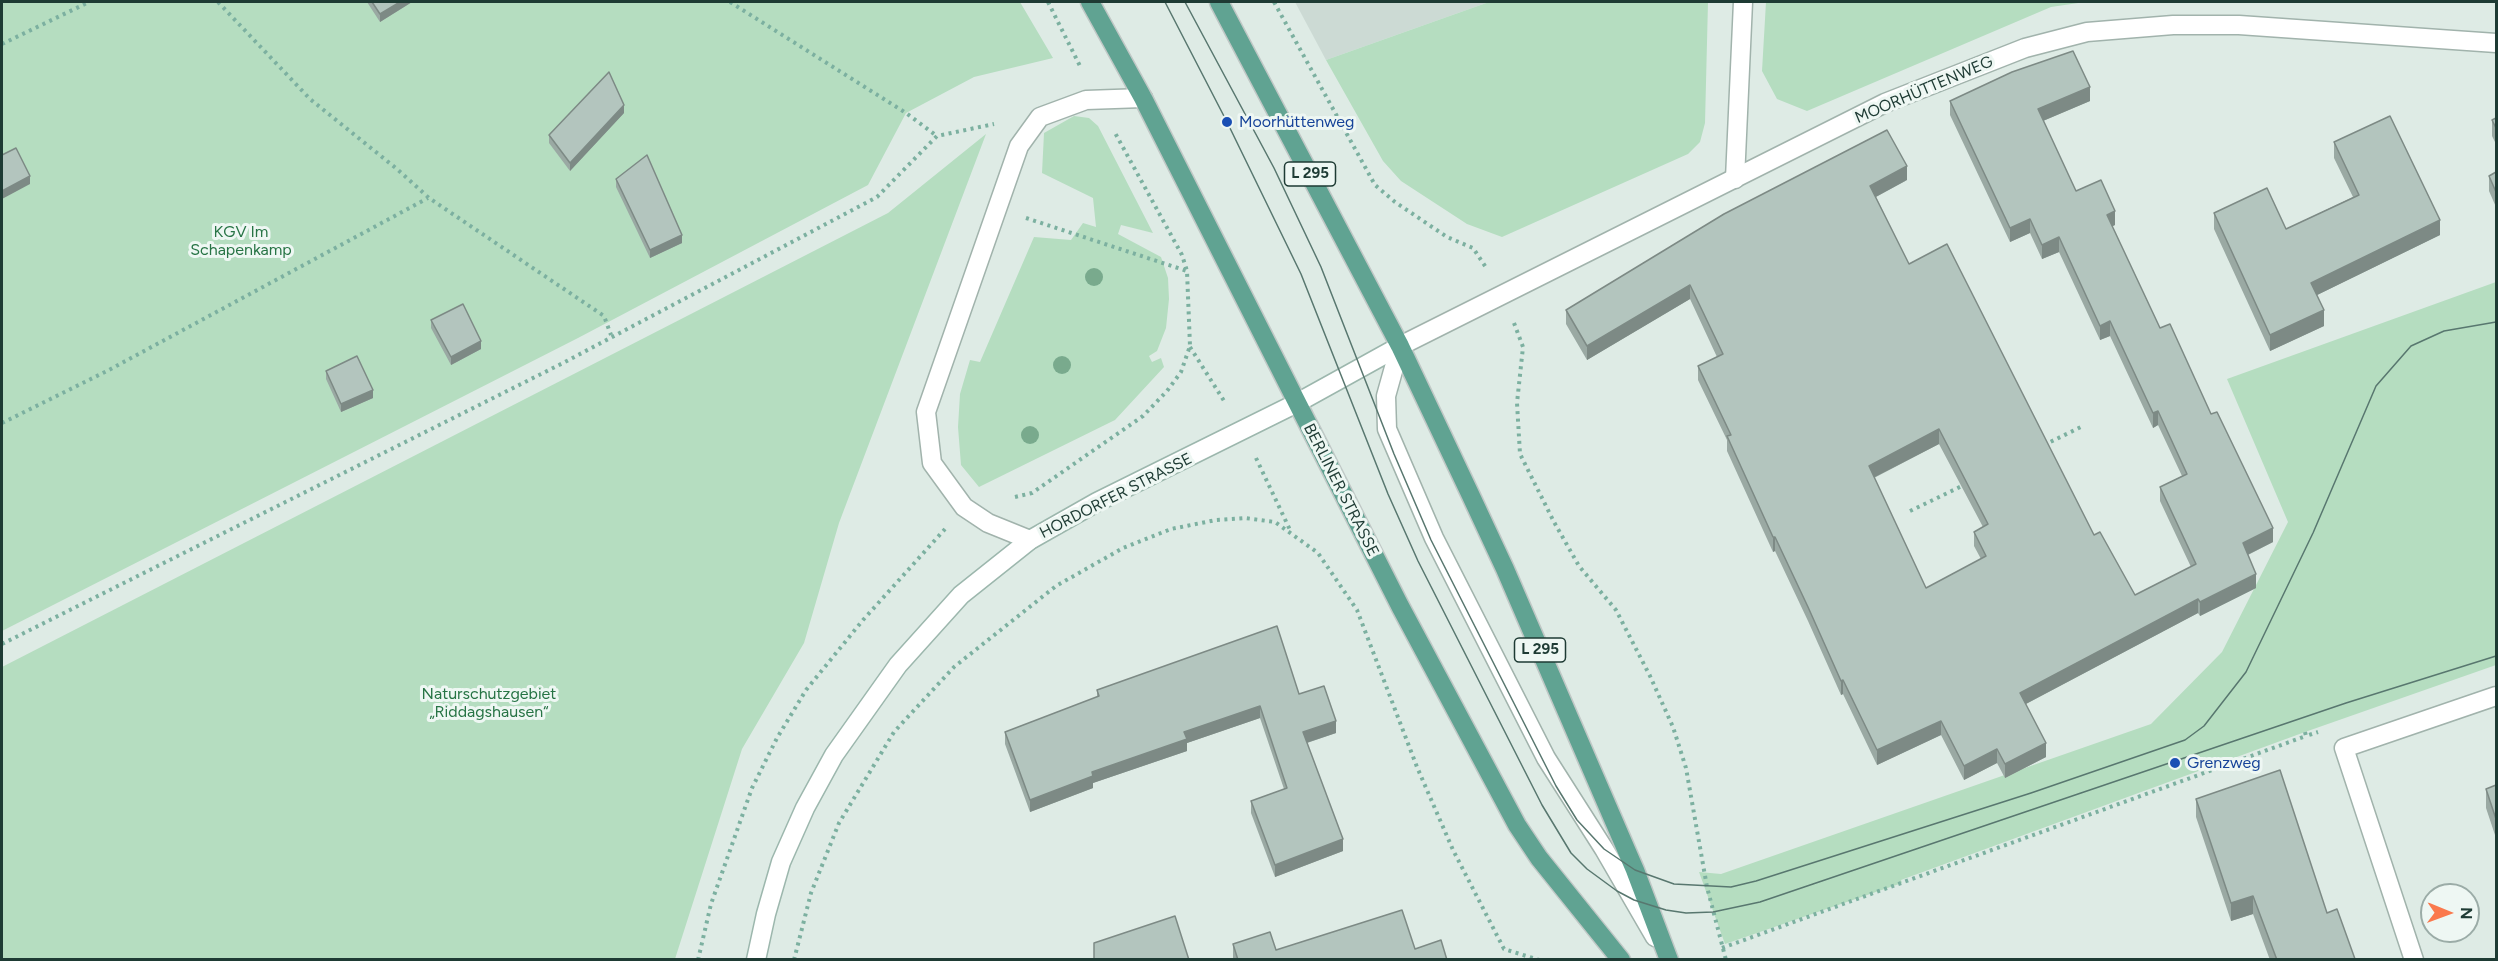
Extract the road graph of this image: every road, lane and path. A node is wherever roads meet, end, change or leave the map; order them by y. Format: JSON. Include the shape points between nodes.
{"nodes":[{"id":1,"x":89,"y":2,"type":"edge"},
{"id":2,"x":218,"y":2,"type":"edge"},
{"id":3,"x":730,"y":2,"type":"edge"},
{"id":4,"x":1048,"y":2,"type":"edge"},
{"id":5,"x":1090,"y":2,"type":"edge"},
{"id":6,"x":1219,"y":2,"type":"edge"},
{"id":7,"x":1274,"y":2,"type":"edge"},
{"id":8,"x":1743,"y":2,"type":"edge"},
{"id":9,"x":2496,"y":43,"type":"edge"},
{"id":10,"x":2,"y":44,"type":"edge"},
{"id":11,"x":1143,"y":98,"type":"junction"},
{"id":12,"x":1097,"y":100,"type":"junction"},
{"id":13,"x":1040,"y":117,"type":"junction"},
{"id":14,"x":937,"y":136,"type":"junction"},
{"id":15,"x":1735,"y":179,"type":"junction"},
{"id":16,"x":429,"y":198,"type":"junction"},
{"id":17,"x":1020,"y":216,"type":"dead end"},
{"id":18,"x":1186,"y":271,"type":"junction"},
{"id":19,"x":1504,"y":294,"type":"junction"},
{"id":20,"x":611,"y":335,"type":"junction"},
{"id":21,"x":1400,"y":346,"type":"junction"},
{"id":22,"x":1297,"y":403,"type":"junction"},
{"id":23,"x":2,"y":423,"type":"edge"},
{"id":24,"x":2083,"y":426,"type":"dead end"},
{"id":25,"x":2043,"y":446,"type":"edge"},
{"id":26,"x":1971,"y":481,"type":"edge"},
{"id":27,"x":1010,"y":496,"type":"dead end"},
{"id":28,"x":964,"y":507,"type":"junction"},
{"id":29,"x":1910,"y":511,"type":"dead end"},
{"id":30,"x":1030,"y":540,"type":"junction"},
{"id":31,"x":2,"y":644,"type":"edge"},
{"id":32,"x":2496,"y":696,"type":"edge"},
{"id":33,"x":2306,"y":736,"type":"dead end"},
{"id":34,"x":1722,"y":948,"type":"junction"},
{"id":35,"x":698,"y":960,"type":"edge"},
{"id":36,"x":756,"y":960,"type":"edge"},
{"id":37,"x":794,"y":960,"type":"edge"},
{"id":38,"x":1539,"y":960,"type":"edge"},
{"id":39,"x":1621,"y":960,"type":"edge"},
{"id":40,"x":1668,"y":960,"type":"edge"},
{"id":41,"x":1726,"y":960,"type":"edge"},
{"id":42,"x":2414,"y":960,"type":"edge"}],
"edges":[{"from":1,"to":10,"type":"path"},
{"from":2,"to":16,"type":"path","via":[[310,99]]},
{"from":3,"to":14,"type":"path"},
{"from":4,"to":12,"type":"path"},
{"from":5,"to":11,"type":"main road","name":"BERLINER STRASSE"},
{"from":6,"to":21,"type":"main road","number":"L 295"},
{"from":7,"to":19,"type":"path","via":[[1375,185],[1447,237],[1473,248]]},
{"from":8,"to":15,"type":"street"},
{"from":9,"to":15,"type":"street","name":"MOORHÜTTENWEG","via":[[2239,25],[2172,25],[2087,32],[2025,48],[1885,103]]},
{"from":11,"to":12,"type":"street"},
{"from":11,"to":22,"type":"main road","name":"BERLINER STRASSE"},
{"from":12,"to":13,"type":"street","via":[[1086,100]]},
{"from":12,"to":18,"type":"path","via":[[1182,255]]},
{"from":13,"to":14,"type":"path"},
{"from":13,"to":28,"type":"street","via":[[1019,146],[926,412],[932,463]]},
{"from":14,"to":20,"type":"path","via":[[877,197]]},
{"from":15,"to":19,"type":"street","name":"MOORHÜTTENWEG"},
{"from":16,"to":20,"type":"path","via":[[604,316]]},
{"from":16,"to":23,"type":"path"},
{"from":17,"to":18,"type":"path"},
{"from":18,"to":27,"type":"path","via":[[1190,346],[1167,391],[1143,416],[1032,494]]},
{"from":19,"to":21,"type":"street","name":"MOORHÜTTENWEG"},
{"from":19,"to":34,"type":"path","via":[[1523,347],[1517,403],[1520,454],[1579,566],[1616,610],[1673,727],[1686,768]]},
{"from":20,"to":31,"type":"path","via":[[563,363]]},
{"from":21,"to":22,"type":"street","name":"HORDORFER STRASSE"},
{"from":21,"to":40,"type":"main road","number":"L 295","via":[[1505,569],[1635,870]]},
{"from":21,"to":40,"type":"street","via":[[1386,396],[1387,429],[1439,549],[1546,758]]},
{"from":22,"to":30,"type":"street","name":"HORDORFER STRASSE"},
{"from":22,"to":39,"type":"main road","name":"BERLINER STRASSE","via":[[1517,825]]},
{"from":24,"to":25,"type":"path"},
{"from":26,"to":29,"type":"path"},
{"from":28,"to":30,"type":"street","via":[[988,523]]},
{"from":28,"to":35,"type":"path","via":[[806,690],[777,738],[752,788],[711,904]]},
{"from":30,"to":36,"type":"street","name":"HORDORFER STRASSE","via":[[961,595],[906,656],[834,755],[782,862]]},
{"from":32,"to":42,"type":"street","via":[[2344,748]]},
{"from":33,"to":34,"type":"path"},
{"from":34,"to":41,"type":"path"},
{"from":37,"to":38,"type":"path","via":[[811,892],[839,823],[894,732],[954,667],[1056,586],[1123,549],[1161,533],[1216,520],[1245,518],[1275,522],[1318,553],[1357,610],[1453,850],[1504,949]]}]}
